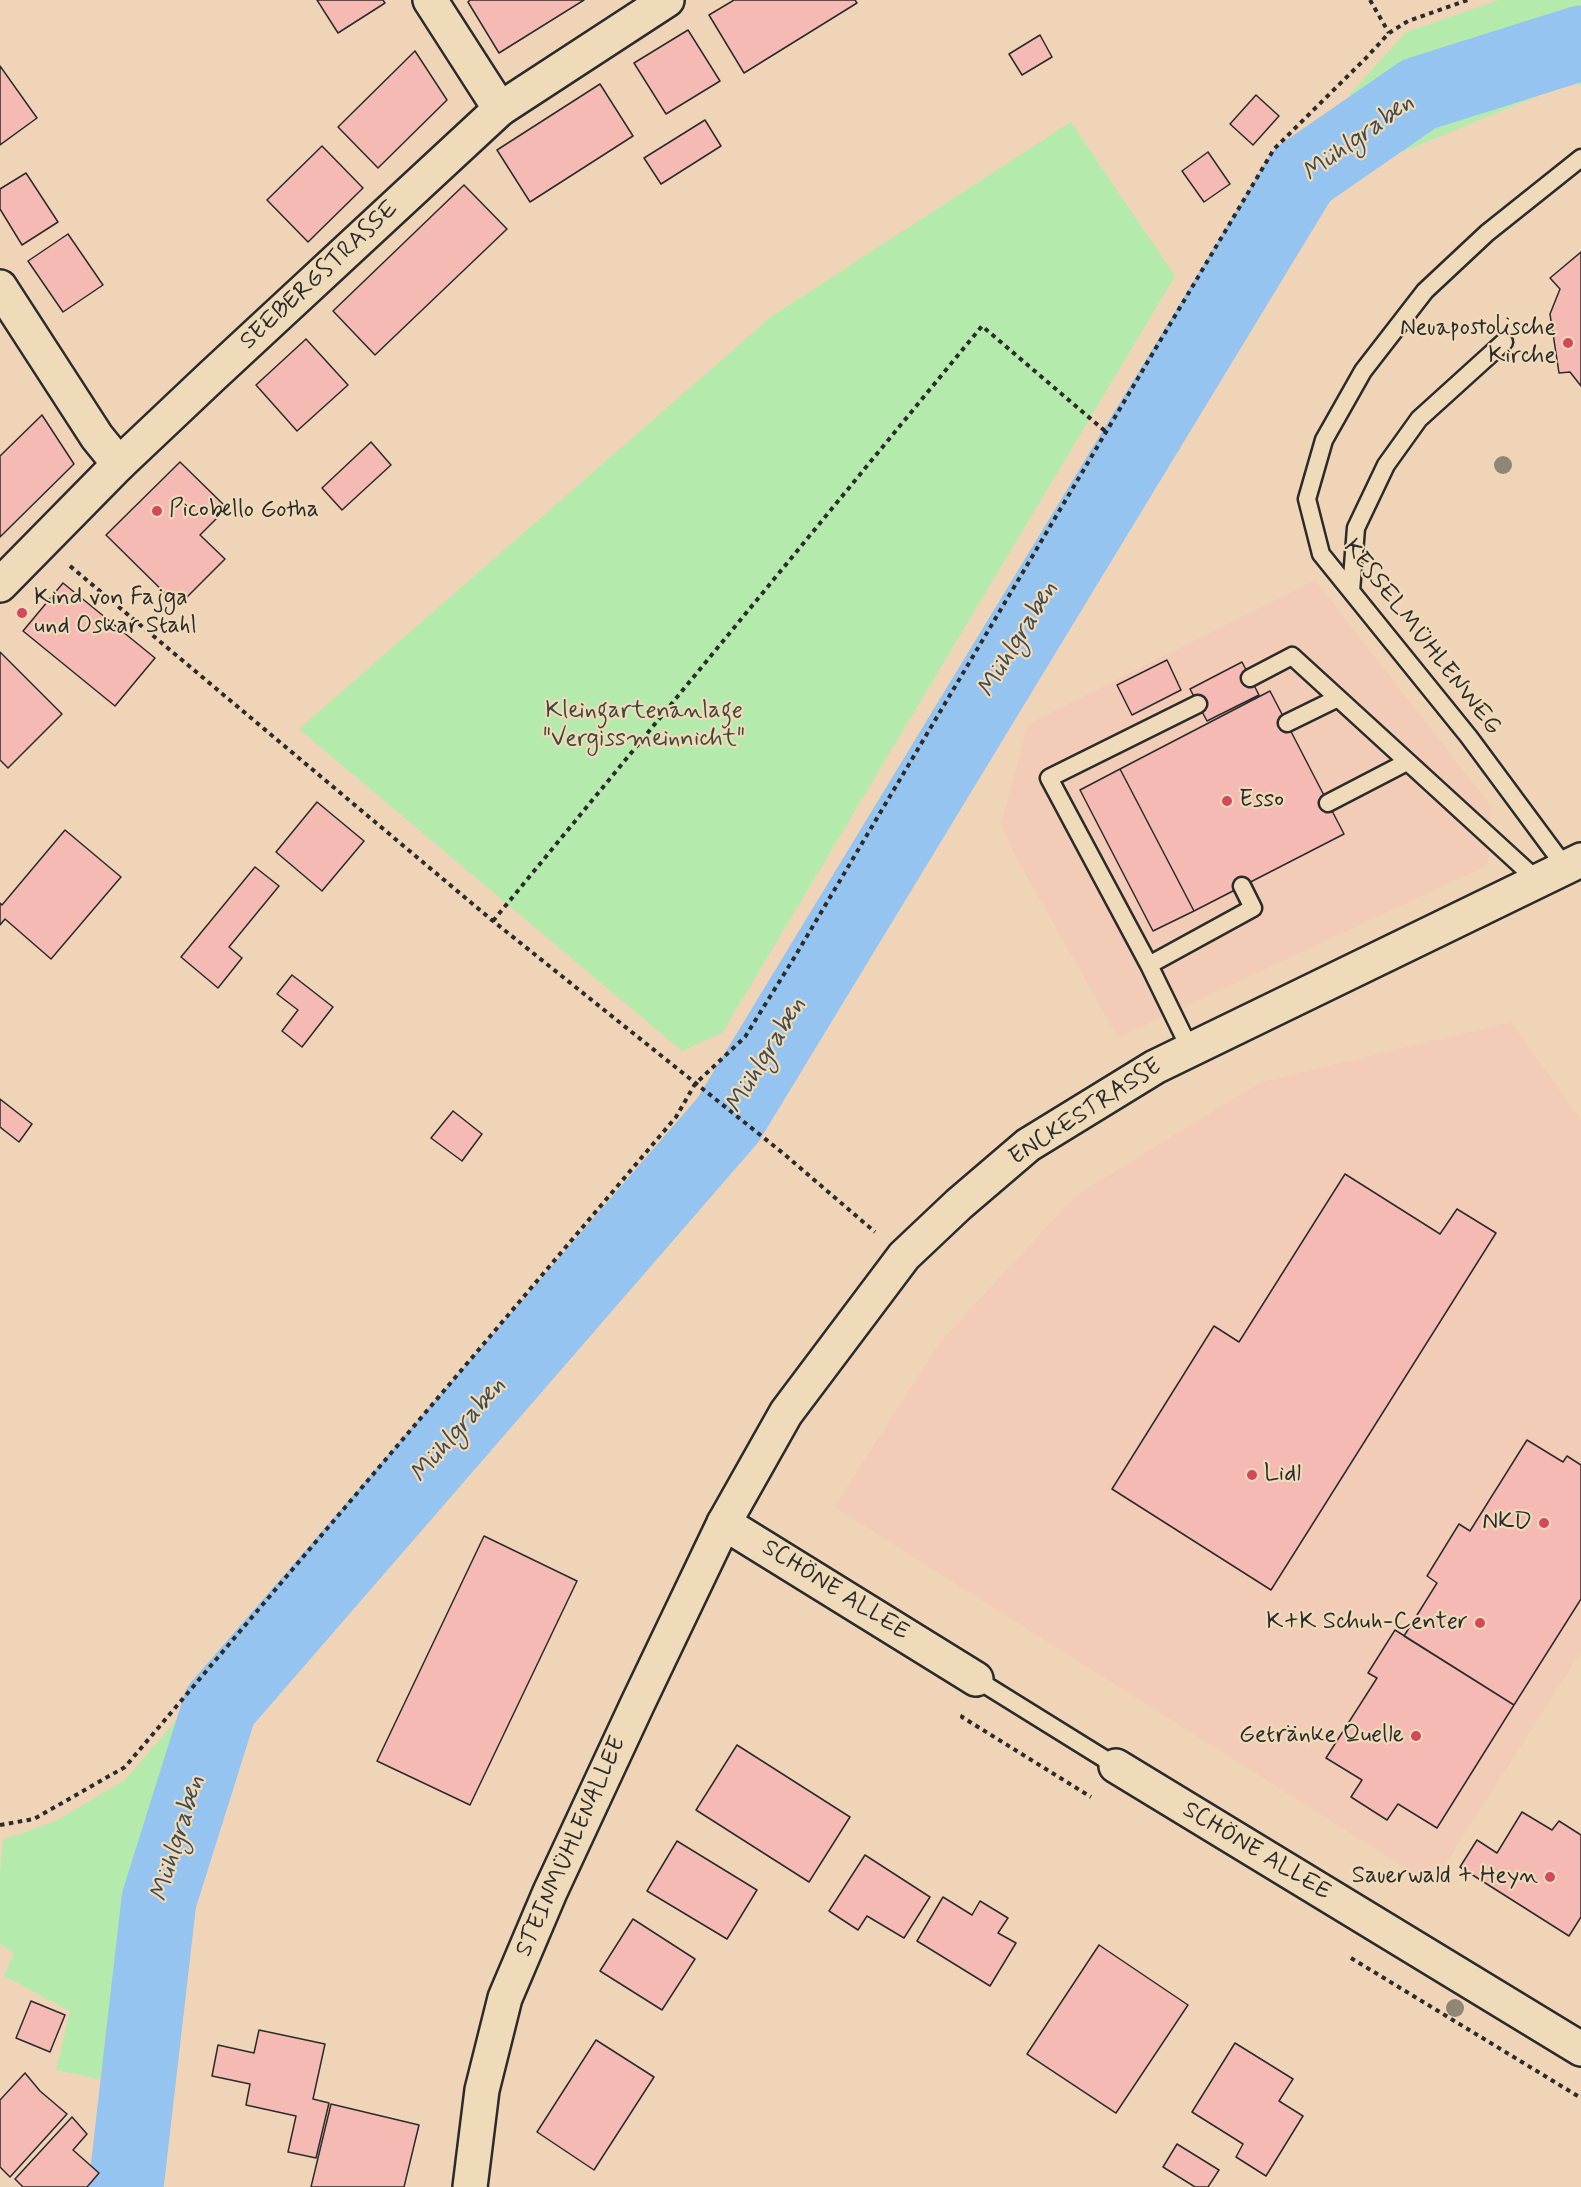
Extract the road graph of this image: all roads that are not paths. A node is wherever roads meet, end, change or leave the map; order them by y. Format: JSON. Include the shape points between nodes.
{"nodes":[{"id":1,"x":430,"y":0,"type":"edge"},
{"id":2,"x":667,"y":0,"type":"edge"},
{"id":3,"x":500,"y":109,"type":"junction"},
{"id":4,"x":1581,"y":158,"type":"edge"},
{"id":5,"x":0,"y":287,"type":"edge"},
{"id":6,"x":1504,"y":342,"type":"dead end"},
{"id":7,"x":119,"y":464,"type":"junction"},
{"id":8,"x":0,"y":585,"type":"edge"},
{"id":9,"x":1351,"y":591,"type":"junction"},
{"id":10,"x":1250,"y":678,"type":"dead end"},
{"id":11,"x":1338,"y":698,"type":"junction"},
{"id":12,"x":1198,"y":704,"type":"dead end"},
{"id":13,"x":1287,"y":723,"type":"dead end"},
{"id":14,"x":1407,"y":762,"type":"junction"},
{"id":15,"x":1328,"y":803,"type":"dead end"},
{"id":16,"x":1562,"y":870,"type":"edge"},
{"id":17,"x":1242,"y":886,"type":"dead end"},
{"id":18,"x":1149,"y":965,"type":"junction"},
{"id":19,"x":1190,"y":1049,"type":"junction"},
{"id":20,"x":724,"y":1523,"type":"junction"},
{"id":21,"x":976,"y":1679,"type":"joint"},
{"id":22,"x":1116,"y":1766,"type":"joint"},
{"id":23,"x":1581,"y":2049,"type":"edge"},
{"id":24,"x":470,"y":2187,"type":"edge"}],
"edges":[{"from":1,"to":3,"type":"main road"},
{"from":2,"to":3,"type":"main road","name":"SEEBERGSTRASSE"},
{"from":3,"to":7,"type":"main road","name":"SEEBERGSTRASSE"},
{"from":4,"to":9,"type":"lane","name":"KESSELMÜHLENWEG","via":[[1487,233],[1425,291],[1363,371],[1324,440],[1307,499],[1321,554]]},
{"from":5,"to":7,"type":"main road","via":[[97,437]]},
{"from":6,"to":9,"type":"lane","via":[[1419,419],[1386,465],[1356,528]]},
{"from":7,"to":8,"type":"main road","name":"SEEBERGSTRASSE"},
{"from":9,"to":16,"type":"lane","name":"KESSELMÜHLENWEG","via":[[1469,737]]},
{"from":10,"to":11,"type":"lane","via":[[1292,656]]},
{"from":11,"to":13,"type":"lane"},
{"from":11,"to":14,"type":"lane"},
{"from":12,"to":18,"type":"lane","via":[[1049,778]]},
{"from":14,"to":15,"type":"lane"},
{"from":14,"to":16,"type":"lane","via":[[1466,815]]},
{"from":16,"to":19,"type":"main road","name":"ENCKESTRASSE"},
{"from":17,"to":18,"type":"lane","via":[[1253,908]]},
{"from":18,"to":19,"type":"lane"},
{"from":19,"to":20,"type":"main road","name":"ENCKESTRASSE","via":[[1028,1144],[904,1256],[786,1413]]},
{"from":20,"to":21,"type":"main road","name":"SCHÖNE ALLEE"},
{"from":20,"to":24,"type":"main road","name":"STEINMÜHLENALLEE","via":[[505,1998],[482,2090]]},
{"from":21,"to":22,"type":"lane"},
{"from":22,"to":23,"type":"main road","name":"SCHÖNE ALLEE"}]}
